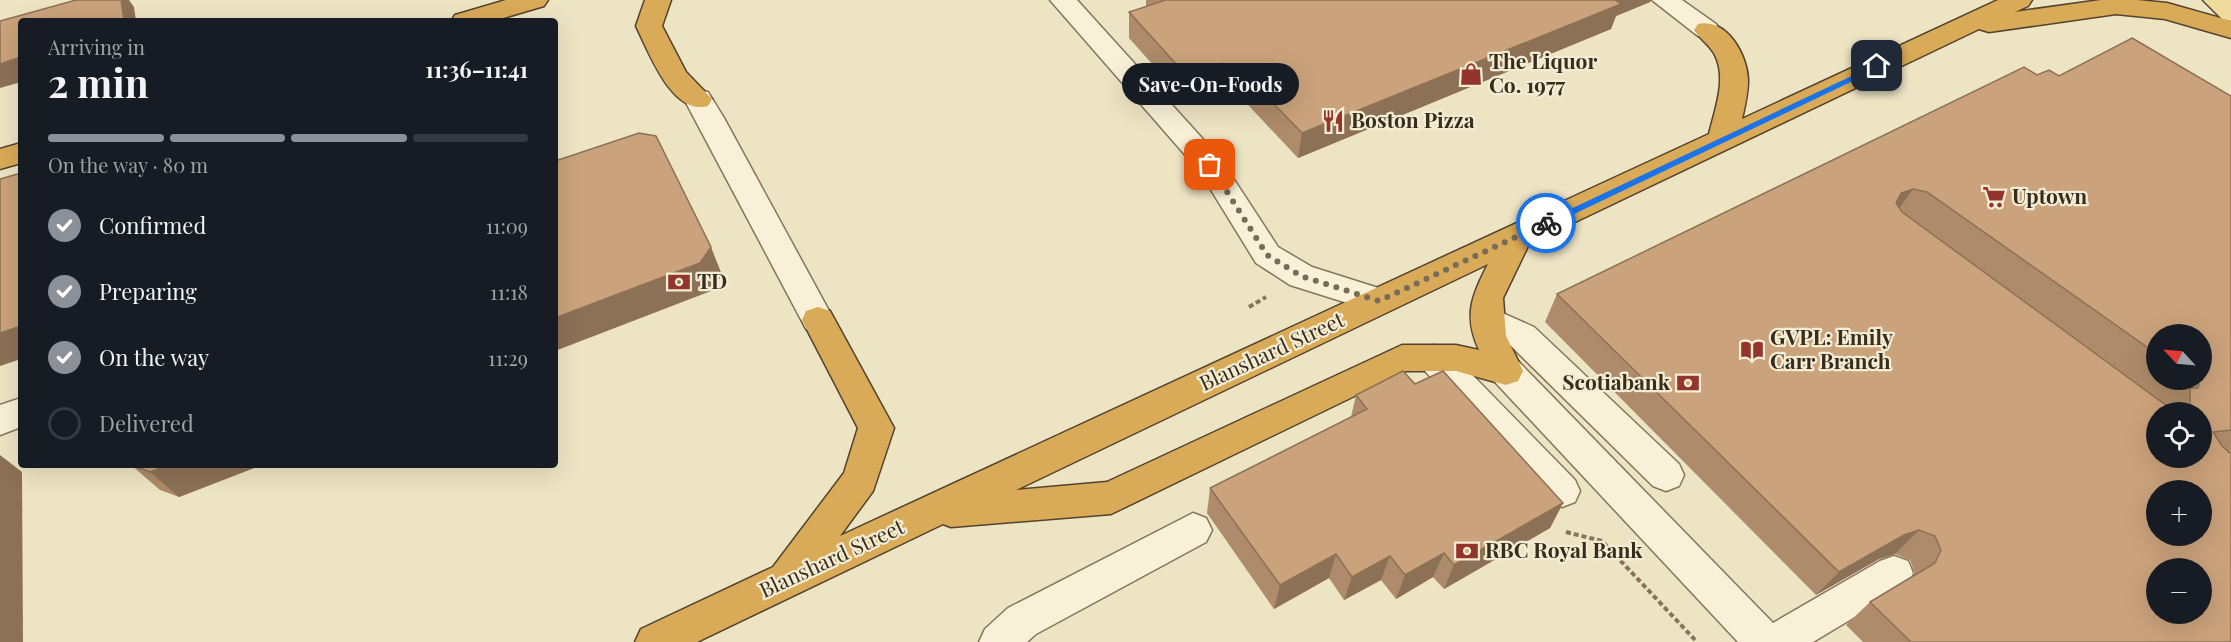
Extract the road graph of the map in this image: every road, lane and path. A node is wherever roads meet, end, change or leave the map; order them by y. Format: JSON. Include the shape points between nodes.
{"nodes":[{"id":1,"x":535,"y":0,"type":"edge"},
{"id":2,"x":658,"y":0,"type":"edge"},
{"id":3,"x":1063,"y":0,"type":"edge"},
{"id":4,"x":1665,"y":0,"type":"edge"},
{"id":5,"x":2019,"y":0,"type":"edge"},
{"id":6,"x":2216,"y":0,"type":"edge"},
{"id":7,"x":2231,"y":13,"type":"edge"},
{"id":8,"x":474,"y":18,"type":"edge"},
{"id":9,"x":1955,"y":29,"type":"junction"},
{"id":10,"x":1707,"y":30,"type":"joint"},
{"id":11,"x":2231,"y":30,"type":"edge"},
{"id":12,"x":698,"y":99,"type":"joint"},
{"id":13,"x":1722,"y":140,"type":"junction"},
{"id":14,"x":18,"y":154,"type":"edge"},
{"id":15,"x":0,"y":159,"type":"edge"},
{"id":16,"x":1517,"y":237,"type":"junction"},
{"id":17,"x":1379,"y":301,"type":"junction"},
{"id":18,"x":818,"y":320,"type":"joint"},
{"id":19,"x":1489,"y":320,"type":"junction"},
{"id":20,"x":1434,"y":358,"type":"junction"},
{"id":21,"x":1506,"y":371,"type":"junction"},
{"id":22,"x":18,"y":413,"type":"edge"},
{"id":23,"x":0,"y":420,"type":"edge"},
{"id":24,"x":1666,"y":475,"type":"dead end"},
{"id":25,"x":1562,"y":491,"type":"dead end"},
{"id":26,"x":929,"y":513,"type":"junction"},
{"id":27,"x":1556,"y":529,"type":"edge"},
{"id":28,"x":1192,"y":530,"type":"dead end"},
{"id":29,"x":1894,"y":573,"type":"dead end"},
{"id":30,"x":785,"y":581,"type":"junction"},
{"id":31,"x":655,"y":642,"type":"edge"},
{"id":32,"x":999,"y":642,"type":"edge"},
{"id":33,"x":1697,"y":642,"type":"edge"},
{"id":34,"x":1765,"y":642,"type":"edge"},
{"id":35,"x":1777,"y":642,"type":"edge"}],
"edges":[{"from":1,"to":8,"type":"highway"},
{"from":2,"to":12,"type":"highway","via":[[649,26],[675,77]]},
{"from":3,"to":17,"type":"lane","via":[[1210,165],[1267,255],[1301,276]]},
{"from":4,"to":10,"type":"lane"},
{"from":5,"to":9,"type":"highway","name":"Blanshard Street"},
{"from":6,"to":7,"type":"main road"},
{"from":9,"to":11,"type":"highway","via":[[2116,6],[2167,11]]},
{"from":9,"to":13,"type":"highway","name":"Blanshard Street"},
{"from":10,"to":13,"type":"highway","via":[[1723,42],[1737,77]]},
{"from":12,"to":18,"type":"lane"},
{"from":13,"to":16,"type":"highway","name":"Blanshard Street"},
{"from":14,"to":15,"type":"highway"},
{"from":16,"to":17,"type":"highway","name":"Blanshard Street"},
{"from":16,"to":19,"type":"highway","via":[[1487,298]]},
{"from":17,"to":26,"type":"highway","name":"Blanshard Street"},
{"from":18,"to":30,"type":"highway","via":[[876,428],[860,480]]},
{"from":19,"to":21,"type":"highway","via":[[1489,336]]},
{"from":19,"to":24,"type":"lane","via":[[1522,336]]},
{"from":20,"to":21,"type":"highway","via":[[1456,358]]},
{"from":20,"to":25,"type":"lane"},
{"from":20,"to":26,"type":"highway","via":[[1402,358],[1110,498]]},
{"from":21,"to":34,"type":"lane"},
{"from":22,"to":23,"type":"lane"},
{"from":26,"to":30,"type":"highway","name":"Blanshard Street"},
{"from":27,"to":33,"type":"path","via":[[1602,541]]},
{"from":28,"to":32,"type":"lane","via":[[1022,621]]},
{"from":29,"to":35,"type":"lane"},
{"from":30,"to":31,"type":"highway","name":"Blanshard Street"}]}
